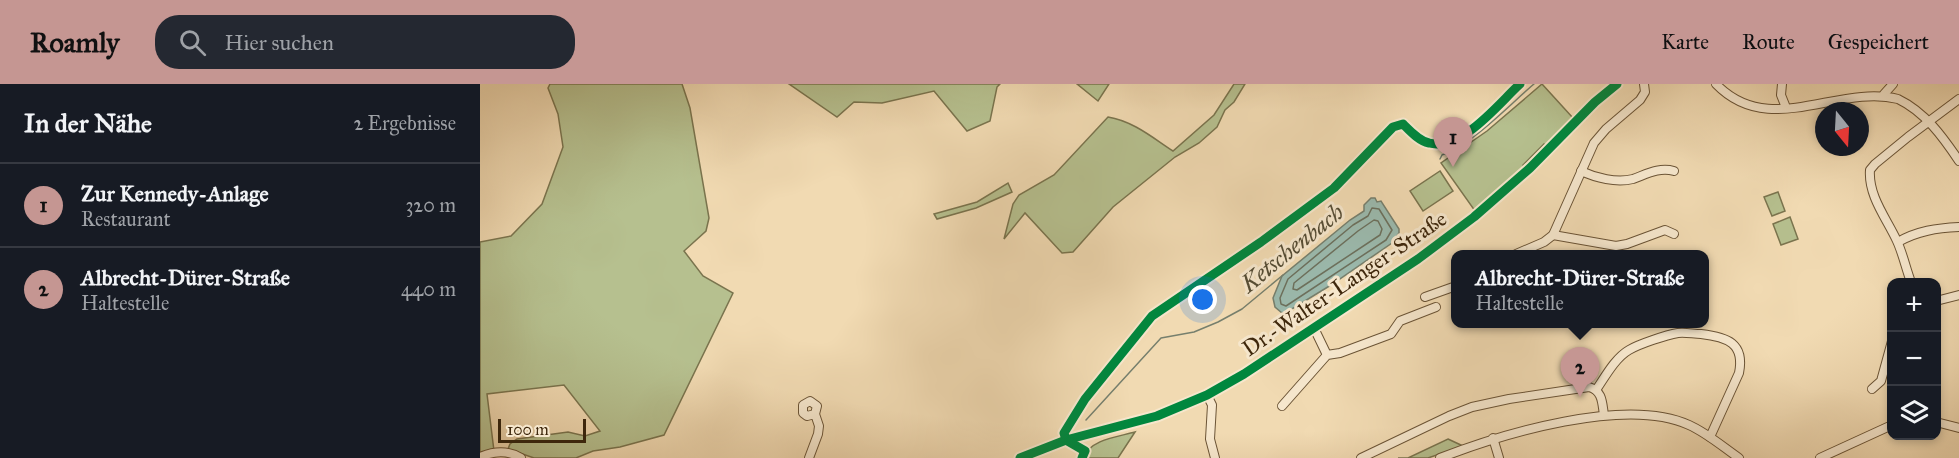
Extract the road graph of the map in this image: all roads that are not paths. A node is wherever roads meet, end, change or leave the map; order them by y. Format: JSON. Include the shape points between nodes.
{"nodes":[{"id":1,"x":1617,"y":84,"type":"edge"},
{"id":2,"x":1644,"y":84,"type":"edge"},
{"id":3,"x":1716,"y":84,"type":"edge"},
{"id":4,"x":1782,"y":84,"type":"edge"},
{"id":5,"x":1893,"y":84,"type":"edge"},
{"id":6,"x":1884,"y":94,"type":"junction"},
{"id":7,"x":1959,"y":99,"type":"edge"},
{"id":8,"x":1785,"y":105,"type":"junction"},
{"id":9,"x":1929,"y":121,"type":"junction"},
{"id":10,"x":1959,"y":161,"type":"edge"},
{"id":11,"x":1581,"y":171,"type":"junction"},
{"id":12,"x":1674,"y":171,"type":"dead end"},
{"id":13,"x":1959,"y":227,"type":"edge"},
{"id":14,"x":1674,"y":234,"type":"dead end"},
{"id":15,"x":1553,"y":235,"type":"junction"},
{"id":16,"x":1898,"y":242,"type":"junction"},
{"id":17,"x":1527,"y":250,"type":"edge"},
{"id":18,"x":1910,"y":278,"type":"edge"},
{"id":19,"x":1451,"y":287,"type":"edge"},
{"id":20,"x":1959,"y":295,"type":"edge"},
{"id":21,"x":1425,"y":297,"type":"dead end"},
{"id":22,"x":1941,"y":300,"type":"edge"},
{"id":23,"x":1436,"y":308,"type":"dead end"},
{"id":24,"x":1314,"y":328,"type":"junction"},
{"id":25,"x":1327,"y":355,"type":"junction"},
{"id":26,"x":1887,"y":359,"type":"edge"},
{"id":27,"x":1872,"y":389,"type":"dead end"},
{"id":28,"x":1596,"y":390,"type":"junction"},
{"id":29,"x":1207,"y":395,"type":"junction"},
{"id":30,"x":1282,"y":406,"type":"dead end"},
{"id":31,"x":815,"y":414,"type":"dead end"},
{"id":32,"x":1604,"y":415,"type":"junction"},
{"id":33,"x":1941,"y":423,"type":"edge"},
{"id":34,"x":1887,"y":427,"type":"edge"},
{"id":35,"x":1959,"y":428,"type":"edge"},
{"id":36,"x":1710,"y":437,"type":"junction"},
{"id":37,"x":1493,"y":438,"type":"junction"},
{"id":38,"x":480,"y":457,"type":"edge"},
{"id":39,"x":521,"y":458,"type":"edge"},
{"id":40,"x":810,"y":458,"type":"edge"},
{"id":41,"x":1020,"y":458,"type":"edge"},
{"id":42,"x":1215,"y":458,"type":"edge"},
{"id":43,"x":1361,"y":458,"type":"edge"},
{"id":44,"x":1440,"y":458,"type":"edge"},
{"id":45,"x":1499,"y":458,"type":"edge"},
{"id":46,"x":1738,"y":458,"type":"edge"},
{"id":47,"x":1820,"y":458,"type":"edge"}],
"edges":[{"from":1,"to":24,"type":"street","name":"Dr.-Walter-Langer-Straße","via":[[1474,217]]},
{"from":2,"to":11,"type":"street","via":[[1644,94],[1594,143]]},
{"from":3,"to":8,"type":"street","via":[[1745,103],[1763,107]]},
{"from":4,"to":8,"type":"street"},
{"from":5,"to":6,"type":"street"},
{"from":6,"to":8,"type":"street","via":[[1848,92]]},
{"from":6,"to":9,"type":"street"},
{"from":7,"to":9,"type":"street"},
{"from":9,"to":10,"type":"street"},
{"from":9,"to":16,"type":"street","via":[[1870,170],[1871,186]]},
{"from":11,"to":12,"type":"street","via":[[1622,181],[1658,170]]},
{"from":11,"to":15,"type":"street"},
{"from":13,"to":16,"type":"street","via":[[1916,233]]},
{"from":14,"to":15,"type":"street","via":[[1665,230],[1616,246]]},
{"from":15,"to":17,"type":"street"},
{"from":16,"to":18,"type":"street"},
{"from":19,"to":21,"type":"street"},
{"from":20,"to":22,"type":"street"},
{"from":23,"to":25,"type":"street","via":[[1400,321],[1391,334]]},
{"from":24,"to":25,"type":"street"},
{"from":24,"to":29,"type":"street","name":"Dr.-Walter-Langer-Straße"},
{"from":25,"to":30,"type":"street"},
{"from":26,"to":27,"type":"street","via":[[1881,381]]},
{"from":28,"to":32,"type":"street"},
{"from":28,"to":36,"type":"street","via":[[1631,348],[1677,333],[1721,336],[1736,347],[1741,364]]},
{"from":28,"to":43,"type":"street","via":[[1589,387],[1472,407]]},
{"from":29,"to":41,"type":"street","name":"Dr.-Walter-Langer-Straße","via":[[1157,416]]},
{"from":29,"to":42,"type":"street","via":[[1212,405],[1210,439]]},
{"from":31,"to":40,"type":"street","via":[[819,426]]},
{"from":32,"to":36,"type":"street","via":[[1670,419]]},
{"from":32,"to":37,"type":"street"},
{"from":33,"to":35,"type":"street"},
{"from":34,"to":47,"type":"street"},
{"from":36,"to":46,"type":"street"},
{"from":37,"to":44,"type":"street"},
{"from":37,"to":45,"type":"street"},
{"from":38,"to":39,"type":"street","via":[[501,452]]}]}
